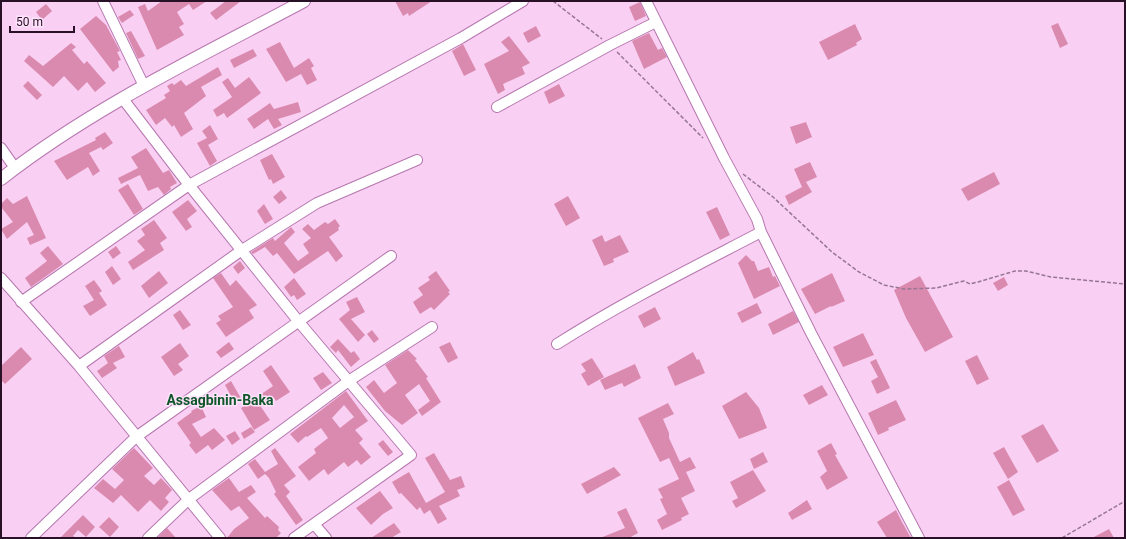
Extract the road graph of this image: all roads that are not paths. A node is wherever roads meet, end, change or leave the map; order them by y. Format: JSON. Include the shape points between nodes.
{"nodes":[{"id":1,"x":103,"y":1,"type":"edge"},
{"id":2,"x":304,"y":1,"type":"edge"},
{"id":3,"x":523,"y":1,"type":"edge"},
{"id":4,"x":646,"y":1,"type":"edge"},
{"id":5,"x":656,"y":22,"type":"junction"},
{"id":6,"x":144,"y":86,"type":"junction"},
{"id":7,"x":123,"y":99,"type":"junction"},
{"id":8,"x":497,"y":107,"type":"dead end"},
{"id":9,"x":1,"y":148,"type":"edge"},
{"id":10,"x":417,"y":160,"type":"dead end"},
{"id":11,"x":15,"y":168,"type":"junction"},
{"id":12,"x":1,"y":179,"type":"edge"},
{"id":13,"x":189,"y":185,"type":"junction"},
{"id":14,"x":761,"y":232,"type":"junction"},
{"id":15,"x":242,"y":250,"type":"junction"},
{"id":16,"x":391,"y":256,"type":"dead end"},
{"id":17,"x":1,"y":278,"type":"edge"},
{"id":18,"x":21,"y":302,"type":"junction"},
{"id":19,"x":299,"y":322,"type":"junction"},
{"id":20,"x":432,"y":327,"type":"dead end"},
{"id":21,"x":557,"y":344,"type":"dead end"},
{"id":22,"x":79,"y":366,"type":"junction"},
{"id":23,"x":350,"y":380,"type":"junction"},
{"id":24,"x":136,"y":437,"type":"junction"},
{"id":25,"x":189,"y":499,"type":"junction"},
{"id":26,"x":314,"y":524,"type":"junction"},
{"id":27,"x":31,"y":538,"type":"edge"},
{"id":28,"x":148,"y":538,"type":"edge"},
{"id":29,"x":220,"y":538,"type":"edge"},
{"id":30,"x":294,"y":538,"type":"edge"},
{"id":31,"x":326,"y":538,"type":"edge"},
{"id":32,"x":919,"y":538,"type":"edge"}],
"edges":[{"from":1,"to":6,"type":"street"},
{"from":2,"to":6,"type":"street"},
{"from":3,"to":13,"type":"street","via":[[461,38]]},
{"from":4,"to":5,"type":"street"},
{"from":5,"to":8,"type":"street"},
{"from":5,"to":14,"type":"street","via":[[757,219]]},
{"from":6,"to":7,"type":"street"},
{"from":7,"to":11,"type":"street"},
{"from":7,"to":13,"type":"street"},
{"from":9,"to":11,"type":"street"},
{"from":10,"to":15,"type":"street","via":[[317,203]]},
{"from":11,"to":12,"type":"street"},
{"from":13,"to":15,"type":"street"},
{"from":13,"to":18,"type":"street"},
{"from":14,"to":21,"type":"street","via":[[674,277]]},
{"from":14,"to":32,"type":"street"},
{"from":15,"to":19,"type":"street"},
{"from":15,"to":22,"type":"street"},
{"from":16,"to":19,"type":"street"},
{"from":17,"to":18,"type":"street"},
{"from":18,"to":22,"type":"street"},
{"from":19,"to":23,"type":"street"},
{"from":19,"to":24,"type":"street"},
{"from":20,"to":23,"type":"street"},
{"from":22,"to":24,"type":"street"},
{"from":23,"to":25,"type":"street"},
{"from":23,"to":26,"type":"street","via":[[411,455]]},
{"from":24,"to":25,"type":"street"},
{"from":24,"to":27,"type":"street"},
{"from":25,"to":28,"type":"street"},
{"from":25,"to":29,"type":"street"},
{"from":26,"to":30,"type":"street"},
{"from":26,"to":31,"type":"street"}]}
